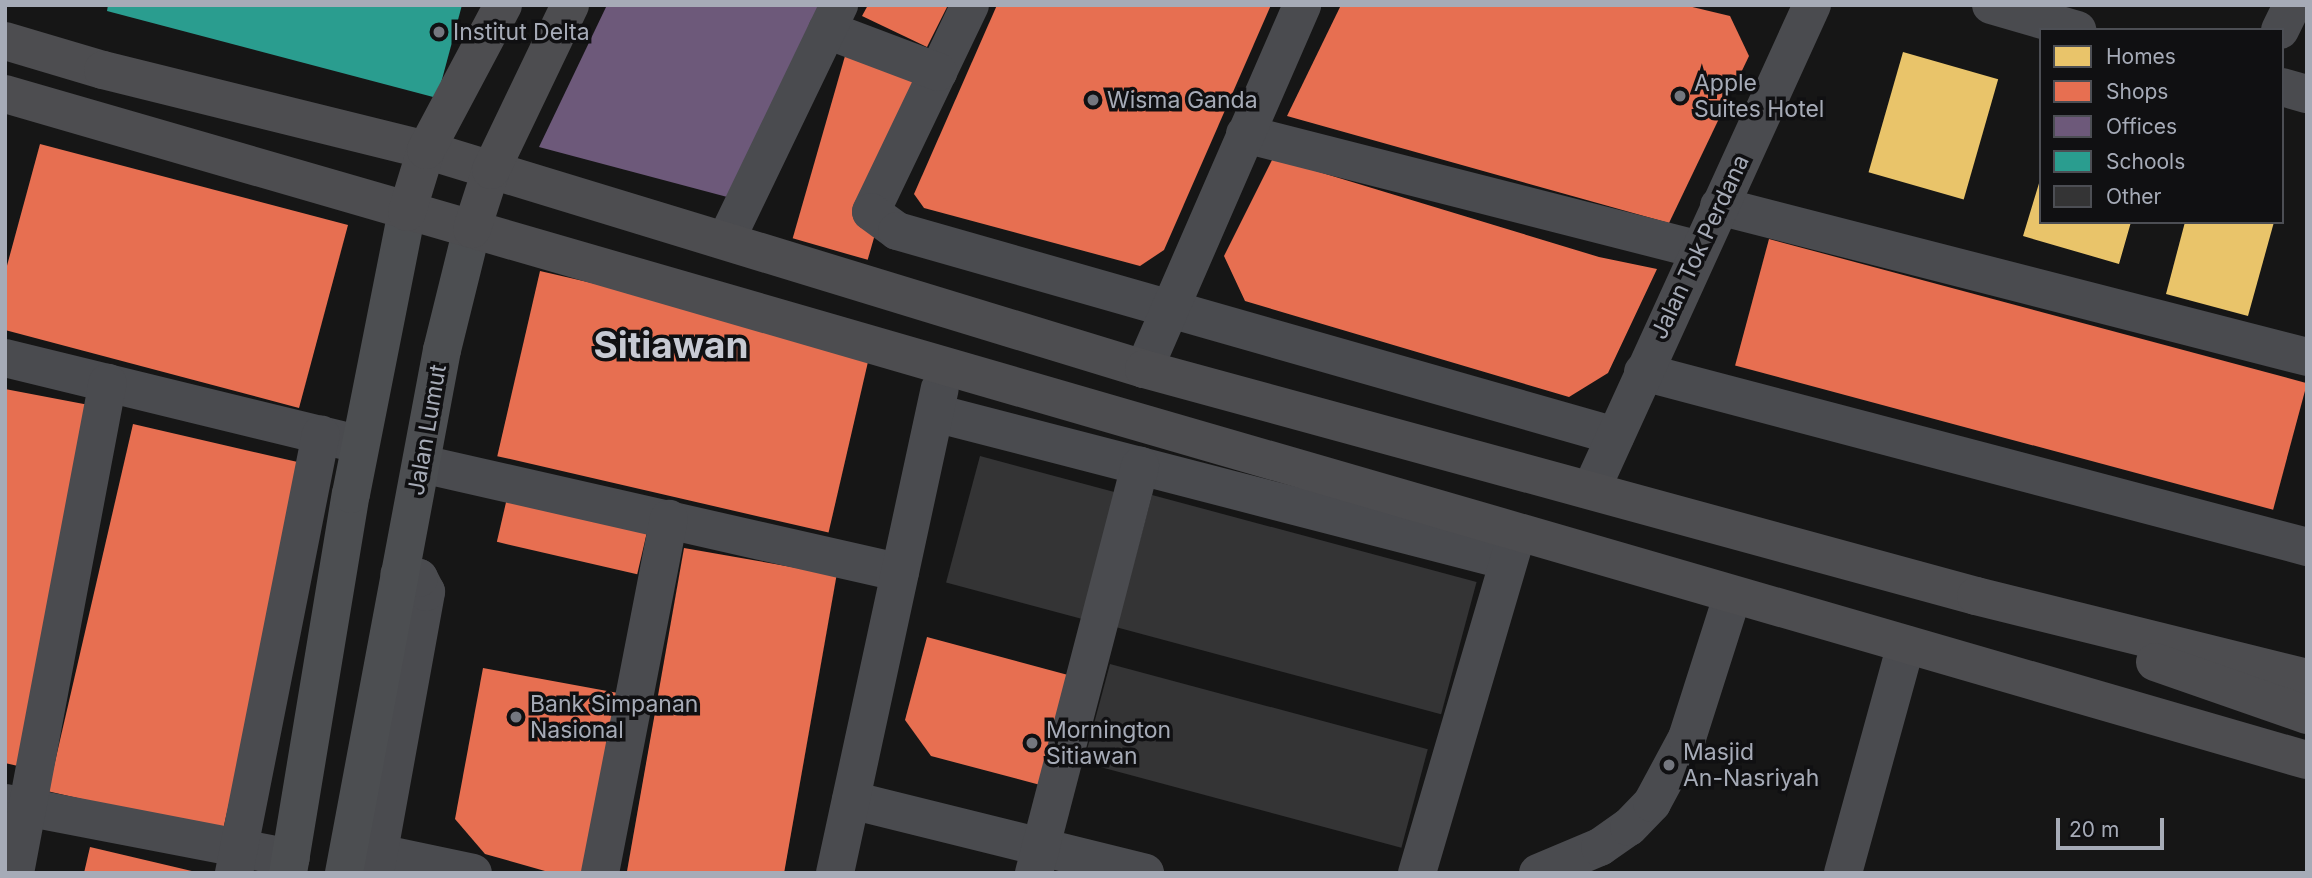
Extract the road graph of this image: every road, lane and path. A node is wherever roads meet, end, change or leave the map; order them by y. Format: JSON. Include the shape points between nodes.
{"nodes":[{"id":1,"x":503,"y":5,"type":"edge"},
{"id":2,"x":570,"y":5,"type":"edge"},
{"id":3,"x":970,"y":5,"type":"edge"},
{"id":4,"x":1302,"y":5,"type":"edge"},
{"id":5,"x":1991,"y":5,"type":"edge"},
{"id":6,"x":2292,"y":5,"type":"edge"},
{"id":7,"x":1807,"y":6,"type":"edge"},
{"id":8,"x":833,"y":18,"type":"edge"},
{"id":9,"x":2070,"y":28,"type":"edge"},
{"id":10,"x":2281,"y":28,"type":"edge"},
{"id":11,"x":5,"y":41,"type":"edge"},
{"id":12,"x":938,"y":72,"type":"junction"},
{"id":13,"x":2284,"y":88,"type":"edge"},
{"id":14,"x":5,"y":93,"type":"edge"},
{"id":15,"x":2307,"y":94,"type":"edge"},
{"id":16,"x":1245,"y":134,"type":"junction"},
{"id":17,"x":426,"y":150,"type":"junction"},
{"id":18,"x":491,"y":170,"type":"junction"},
{"id":19,"x":1719,"y":206,"type":"junction"},
{"id":20,"x":407,"y":212,"type":"junction"},
{"id":21,"x":472,"y":229,"type":"junction"},
{"id":22,"x":726,"y":240,"type":"junction"},
{"id":23,"x":1699,"y":250,"type":"junction"},
{"id":24,"x":1169,"y":307,"type":"junction"},
{"id":25,"x":2307,"y":357,"type":"edge"},
{"id":26,"x":5,"y":358,"type":"edge"},
{"id":27,"x":945,"y":364,"type":"junction"},
{"id":28,"x":1144,"y":369,"type":"junction"},
{"id":29,"x":1643,"y":372,"type":"junction"},
{"id":30,"x":108,"y":383,"type":"junction"},
{"id":31,"x":935,"y":413,"type":"junction"},
{"id":32,"x":321,"y":435,"type":"junction"},
{"id":33,"x":1615,"y":436,"type":"junction"},
{"id":34,"x":361,"y":445,"type":"junction"},
{"id":35,"x":422,"y":464,"type":"junction"},
{"id":36,"x":1140,"y":466,"type":"junction"},
{"id":37,"x":1591,"y":490,"type":"junction"},
{"id":38,"x":351,"y":494,"type":"junction"},
{"id":39,"x":668,"y":519,"type":"junction"},
{"id":40,"x":302,"y":535,"type":"junction"},
{"id":41,"x":1513,"y":545,"type":"junction"},
{"id":42,"x":2307,"y":547,"type":"edge"},
{"id":43,"x":900,"y":573,"type":"junction"},
{"id":44,"x":399,"y":574,"type":"junction"},
{"id":45,"x":1976,"y":596,"type":"junction"},
{"id":46,"x":1732,"y":597,"type":"junction"},
{"id":47,"x":1906,"y":645,"type":"junction"},
{"id":48,"x":2307,"y":678,"type":"edge"},
{"id":49,"x":2307,"y":715,"type":"edge"},
{"id":50,"x":2307,"y":760,"type":"edge"},
{"id":51,"x":851,"y":800,"type":"junction"},
{"id":52,"x":16,"y":805,"type":"edge"},
{"id":53,"x":237,"y":860,"type":"edge"},
{"id":54,"x":1036,"y":860,"type":"edge"},
{"id":55,"x":377,"y":863,"type":"edge"},
{"id":56,"x":289,"y":865,"type":"edge"},
{"id":57,"x":15,"y":873,"type":"edge"},
{"id":58,"x":344,"y":873,"type":"edge"},
{"id":59,"x":473,"y":873,"type":"edge"},
{"id":60,"x":600,"y":873,"type":"edge"},
{"id":61,"x":835,"y":873,"type":"edge"},
{"id":62,"x":1145,"y":873,"type":"edge"},
{"id":63,"x":1417,"y":873,"type":"edge"},
{"id":64,"x":1538,"y":873,"type":"edge"},
{"id":65,"x":1843,"y":873,"type":"edge"}],
"edges":[{"from":1,"to":17,"type":"highway"},
{"from":2,"to":18,"type":"highway","name":"Jalan Lumut"},
{"from":3,"to":12,"type":"street"},
{"from":4,"to":16,"type":"street"},
{"from":5,"to":9,"type":"street"},
{"from":6,"to":10,"type":"street"},
{"from":7,"to":19,"type":"street","name":"Jalan Tok Perdana"},
{"from":8,"to":12,"type":"street"},
{"from":8,"to":22,"type":"street"},
{"from":11,"to":17,"type":"highway","via":[[103,70]]},
{"from":12,"to":24,"type":"street","via":[[871,212],[897,231]]},
{"from":13,"to":15,"type":"street"},
{"from":14,"to":20,"type":"highway"},
{"from":16,"to":23,"type":"street"},
{"from":16,"to":24,"type":"street"},
{"from":17,"to":18,"type":"highway"},
{"from":17,"to":20,"type":"highway"},
{"from":18,"to":21,"type":"highway","name":"Jalan Lumut"},
{"from":18,"to":22,"type":"highway"},
{"from":19,"to":23,"type":"street","name":"Jalan Tok Perdana"},
{"from":19,"to":25,"type":"street"},
{"from":20,"to":21,"type":"highway"},
{"from":20,"to":34,"type":"main road"},
{"from":21,"to":27,"type":"highway"},
{"from":21,"to":35,"type":"main road","name":"Jalan Lumut","via":[[457,276]]},
{"from":22,"to":28,"type":"highway"},
{"from":23,"to":29,"type":"street","name":"Jalan Tok Perdana"},
{"from":24,"to":28,"type":"street"},
{"from":24,"to":33,"type":"street"},
{"from":26,"to":30,"type":"street"},
{"from":27,"to":31,"type":"street"},
{"from":27,"to":41,"type":"highway"},
{"from":28,"to":37,"type":"highway"},
{"from":29,"to":33,"type":"street","name":"Jalan Tok Perdana"},
{"from":29,"to":42,"type":"street"},
{"from":30,"to":32,"type":"street"},
{"from":30,"to":52,"type":"street"},
{"from":31,"to":36,"type":"street"},
{"from":31,"to":43,"type":"street"},
{"from":32,"to":34,"type":"street"},
{"from":32,"to":40,"type":"street"},
{"from":33,"to":37,"type":"street","name":"Jalan Tok Perdana"},
{"from":34,"to":38,"type":"main road"},
{"from":35,"to":39,"type":"street"},
{"from":35,"to":44,"type":"main road","name":"Jalan Lumut"},
{"from":36,"to":41,"type":"street"},
{"from":36,"to":54,"type":"street"},
{"from":37,"to":45,"type":"highway"},
{"from":38,"to":40,"type":"street"},
{"from":38,"to":56,"type":"main road"},
{"from":39,"to":43,"type":"street"},
{"from":39,"to":60,"type":"street"},
{"from":40,"to":53,"type":"street"},
{"from":41,"to":46,"type":"highway"},
{"from":41,"to":63,"type":"street"},
{"from":43,"to":51,"type":"street"},
{"from":44,"to":55,"type":"street","via":[[419,578],[426,592]]},
{"from":44,"to":58,"type":"main road","name":"Jalan Lumut"},
{"from":45,"to":48,"type":"highway"},
{"from":45,"to":49,"type":"highway"},
{"from":46,"to":47,"type":"highway"},
{"from":46,"to":64,"type":"street","via":[[1687,738],[1652,803],[1600,847]]},
{"from":47,"to":50,"type":"highway"},
{"from":47,"to":65,"type":"street"},
{"from":51,"to":54,"type":"street"},
{"from":51,"to":61,"type":"street"},
{"from":52,"to":53,"type":"street"},
{"from":52,"to":57,"type":"street"},
{"from":53,"to":56,"type":"street"},
{"from":54,"to":62,"type":"street"},
{"from":55,"to":59,"type":"street"}]}
